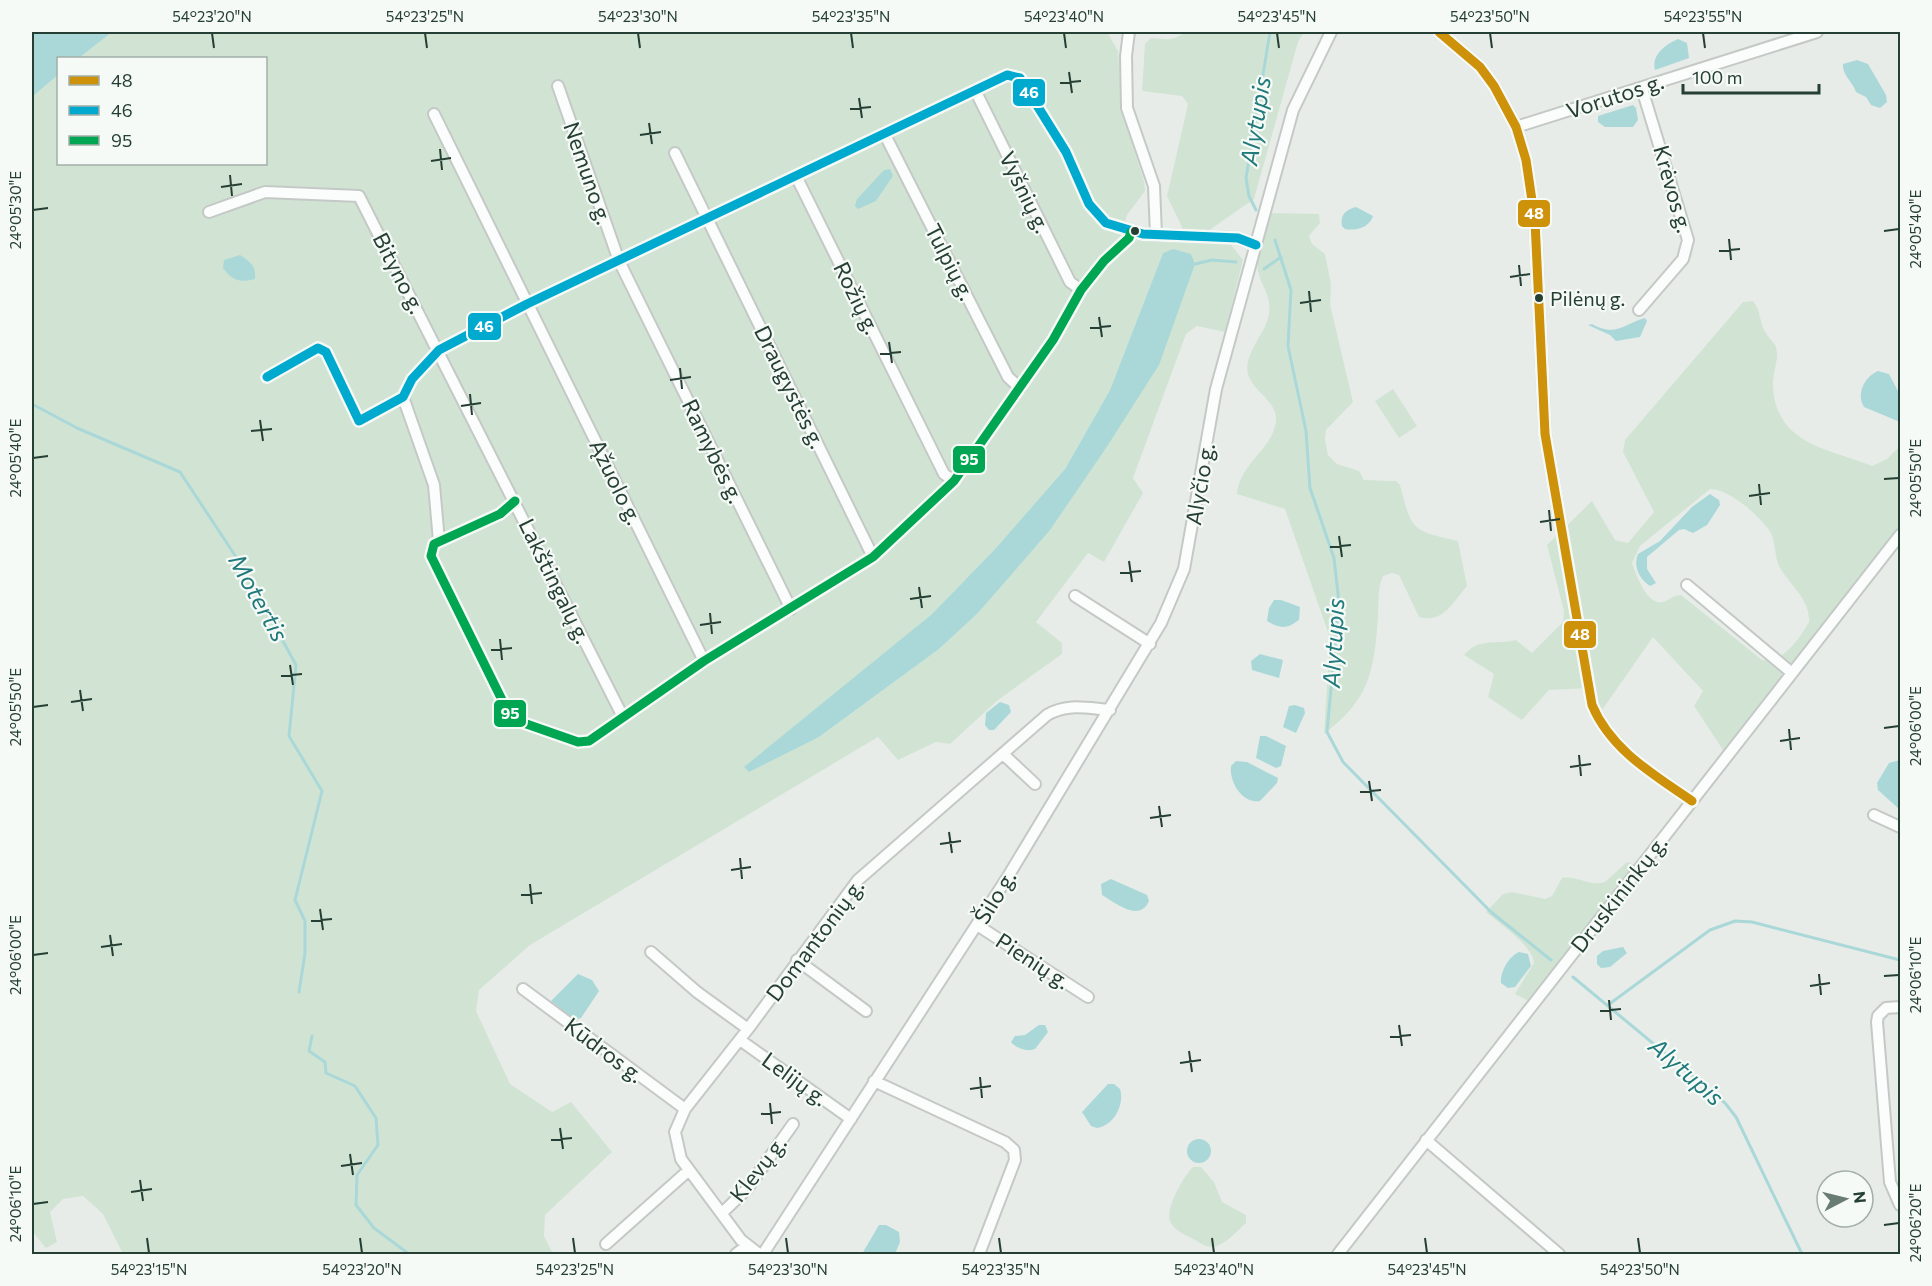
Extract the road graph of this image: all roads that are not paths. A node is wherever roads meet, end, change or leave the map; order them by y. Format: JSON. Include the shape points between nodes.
{"nodes":[{"id":1,"x":1129,"y":32,"type":"edge"},
{"id":2,"x":1331,"y":32,"type":"edge"},
{"id":3,"x":1439,"y":32,"type":"edge"},
{"id":4,"x":1817,"y":32,"type":"edge"},
{"id":5,"x":558,"y":86,"type":"dead end"},
{"id":6,"x":1642,"y":89,"type":"junction"},
{"id":7,"x":975,"y":90,"type":"junction"},
{"id":8,"x":434,"y":114,"type":"dead end"},
{"id":9,"x":1516,"y":127,"type":"junction"},
{"id":10,"x":884,"y":133,"type":"junction"},
{"id":11,"x":675,"y":153,"type":"dead end"},
{"id":12,"x":796,"y":176,"type":"junction"},
{"id":13,"x":209,"y":212,"type":"dead end"},
{"id":14,"x":706,"y":218,"type":"junction"},
{"id":15,"x":1131,"y":232,"type":"junction"},
{"id":16,"x":1156,"y":235,"type":"junction"},
{"id":17,"x":1256,"y":245,"type":"junction"},
{"id":18,"x":619,"y":261,"type":"junction"},
{"id":19,"x":1081,"y":290,"type":"junction"},
{"id":20,"x":527,"y":304,"type":"junction"},
{"id":21,"x":1639,"y":310,"type":"dead end"},
{"id":22,"x":439,"y":350,"type":"junction"},
{"id":23,"x":267,"y":377,"type":"dead end"},
{"id":24,"x":1020,"y":388,"type":"junction"},
{"id":25,"x":403,"y":397,"type":"junction"},
{"id":26,"x":954,"y":482,"type":"junction"},
{"id":27,"x":515,"y":501,"type":"junction"},
{"id":28,"x":1900,"y":535,"type":"edge"},
{"id":29,"x":436,"y":544,"type":"junction"},
{"id":30,"x":873,"y":557,"type":"junction"},
{"id":31,"x":1687,"y":585,"type":"dead end"},
{"id":32,"x":1076,"y":596,"type":"dead end"},
{"id":33,"x":791,"y":609,"type":"junction"},
{"id":34,"x":1150,"y":644,"type":"junction"},
{"id":35,"x":705,"y":661,"type":"junction"},
{"id":36,"x":1792,"y":673,"type":"junction"},
{"id":37,"x":1110,"y":710,"type":"junction"},
{"id":38,"x":623,"y":717,"type":"junction"},
{"id":39,"x":1003,"y":754,"type":"junction"},
{"id":40,"x":1035,"y":784,"type":"dead end"},
{"id":41,"x":1692,"y":801,"type":"junction"},
{"id":42,"x":1874,"y":815,"type":"dead end"},
{"id":43,"x":1900,"y":827,"type":"edge"},
{"id":44,"x":977,"y":925,"type":"junction"},
{"id":45,"x":651,"y":952,"type":"dead end"},
{"id":46,"x":797,"y":960,"type":"junction"},
{"id":47,"x":523,"y":989,"type":"dead end"},
{"id":48,"x":1088,"y":998,"type":"dead end"},
{"id":49,"x":1900,"y":1007,"type":"edge"},
{"id":50,"x":866,"y":1011,"type":"dead end"},
{"id":51,"x":748,"y":1029,"type":"junction"},
{"id":52,"x":740,"y":1040,"type":"junction"},
{"id":53,"x":874,"y":1080,"type":"junction"},
{"id":54,"x":685,"y":1109,"type":"junction"},
{"id":55,"x":850,"y":1119,"type":"junction"},
{"id":56,"x":793,"y":1124,"type":"dead end"},
{"id":57,"x":1426,"y":1140,"type":"junction"},
{"id":58,"x":689,"y":1170,"type":"junction"},
{"id":59,"x":1900,"y":1205,"type":"edge"},
{"id":60,"x":722,"y":1213,"type":"junction"},
{"id":61,"x":606,"y":1244,"type":"dead end"},
{"id":62,"x":747,"y":1246,"type":"junction"},
{"id":63,"x":736,"y":1254,"type":"edge"},
{"id":64,"x":761,"y":1254,"type":"edge"},
{"id":65,"x":979,"y":1254,"type":"edge"},
{"id":66,"x":1338,"y":1254,"type":"edge"},
{"id":67,"x":1559,"y":1254,"type":"edge"}],
"edges":[{"from":1,"to":16,"type":"street","via":[[1127,108],[1154,186]]},
{"from":2,"to":17,"type":"street","name":"Alyčio g.","via":[[1293,110]]},
{"from":3,"to":9,"type":"street","via":[[1480,67]]},
{"from":4,"to":6,"type":"street","name":"Vorutos g."},
{"from":5,"to":18,"type":"street","name":"Nemuno g."},
{"from":6,"to":9,"type":"street","name":"Vorutos g."},
{"from":6,"to":21,"type":"street","name":"Krėvos g.","via":[[1688,240],[1683,259]]},
{"from":7,"to":10,"type":"street"},
{"from":7,"to":15,"type":"street","via":[[1007,75],[1020,78],[1066,152],[1096,215]]},
{"from":7,"to":19,"type":"street","name":"Vyšnių g.","via":[[1070,282]]},
{"from":8,"to":20,"type":"street","name":"Ąžuolo g."},
{"from":9,"to":41,"type":"street","via":[[1526,160],[1535,221],[1545,434],[1592,705],[1606,733],[1619,747]]},
{"from":10,"to":12,"type":"street"},
{"from":10,"to":24,"type":"street","name":"Tulpių g.","via":[[1008,377]]},
{"from":11,"to":14,"type":"street","name":"Draugystės g."},
{"from":12,"to":14,"type":"street"},
{"from":12,"to":26,"type":"street","name":"Rožių g.","via":[[944,474]]},
{"from":13,"to":22,"type":"street","name":"Bityno g.","via":[[265,192],[359,196]]},
{"from":14,"to":18,"type":"street"},
{"from":14,"to":30,"type":"street","name":"Draugystės g."},
{"from":15,"to":16,"type":"street"},
{"from":15,"to":19,"type":"street"},
{"from":16,"to":17,"type":"street","via":[[1238,238]]},
{"from":17,"to":34,"type":"street","name":"Alyčio g.","via":[[1216,389],[1184,569]]},
{"from":18,"to":20,"type":"street"},
{"from":18,"to":33,"type":"street","name":"Ramybės g."},
{"from":19,"to":24,"type":"street"},
{"from":20,"to":22,"type":"street"},
{"from":20,"to":35,"type":"street","name":"Ąžuolo g."},
{"from":22,"to":25,"type":"street","via":[[411,379]]},
{"from":22,"to":27,"type":"street","name":"Lakštingalų g."},
{"from":23,"to":25,"type":"street","via":[[318,348],[326,352],[359,421]]},
{"from":24,"to":26,"type":"street"},
{"from":25,"to":29,"type":"street","via":[[434,485]]},
{"from":26,"to":30,"type":"street"},
{"from":27,"to":29,"type":"street","via":[[500,514]]},
{"from":27,"to":38,"type":"street","name":"Lakštingalų g."},
{"from":28,"to":36,"type":"street","name":"Druskininkų g."},
{"from":29,"to":38,"type":"street","via":[[431,556],[515,720],[578,742],[589,741]]},
{"from":30,"to":33,"type":"street"},
{"from":31,"to":36,"type":"street"},
{"from":32,"to":34,"type":"street"},
{"from":33,"to":35,"type":"street"},
{"from":34,"to":37,"type":"street","name":"Alyčio g."},
{"from":35,"to":38,"type":"street"},
{"from":36,"to":41,"type":"street","name":"Druskininkų g."},
{"from":37,"to":39,"type":"street","name":"Domantonių g.","via":[[1059,708]]},
{"from":37,"to":44,"type":"street","name":"Šilo g."},
{"from":39,"to":40,"type":"street"},
{"from":39,"to":46,"type":"street","name":"Domantonių g.","via":[[858,880]]},
{"from":41,"to":57,"type":"street","name":"Druskininkų g."},
{"from":42,"to":43,"type":"street"},
{"from":44,"to":48,"type":"street","name":"Pienių g."},
{"from":44,"to":53,"type":"street","name":"Šilo g."},
{"from":45,"to":51,"type":"street","name":"Lelijų g."},
{"from":46,"to":50,"type":"street"},
{"from":46,"to":51,"type":"street","name":"Domantonių g."},
{"from":47,"to":54,"type":"street","name":"Kūdros g."},
{"from":49,"to":59,"type":"street","via":[[1886,1008],[1877,1022],[1890,1182]]},
{"from":51,"to":52,"type":"street","name":"Domantonių g."},
{"from":52,"to":54,"type":"street","name":"Domantonių g."},
{"from":52,"to":55,"type":"street","name":"Lelijų g."},
{"from":53,"to":55,"type":"street","name":"Šilo g."},
{"from":53,"to":65,"type":"street","via":[[1005,1142],[1014,1150],[1015,1160]]},
{"from":54,"to":58,"type":"street","name":"Domantonių g.","via":[[675,1140]]},
{"from":55,"to":64,"type":"street","name":"Šilo g."},
{"from":56,"to":60,"type":"street","name":"Klevų g.","via":[[747,1189]]},
{"from":57,"to":66,"type":"street","name":"Druskininkų g."},
{"from":57,"to":67,"type":"street"},
{"from":58,"to":60,"type":"street","name":"Domantonių g."},
{"from":58,"to":61,"type":"street"},
{"from":60,"to":62,"type":"street","name":"Domantonių g."},
{"from":62,"to":63,"type":"street"},
{"from":62,"to":64,"type":"street","name":"Domantonių g."}]}
